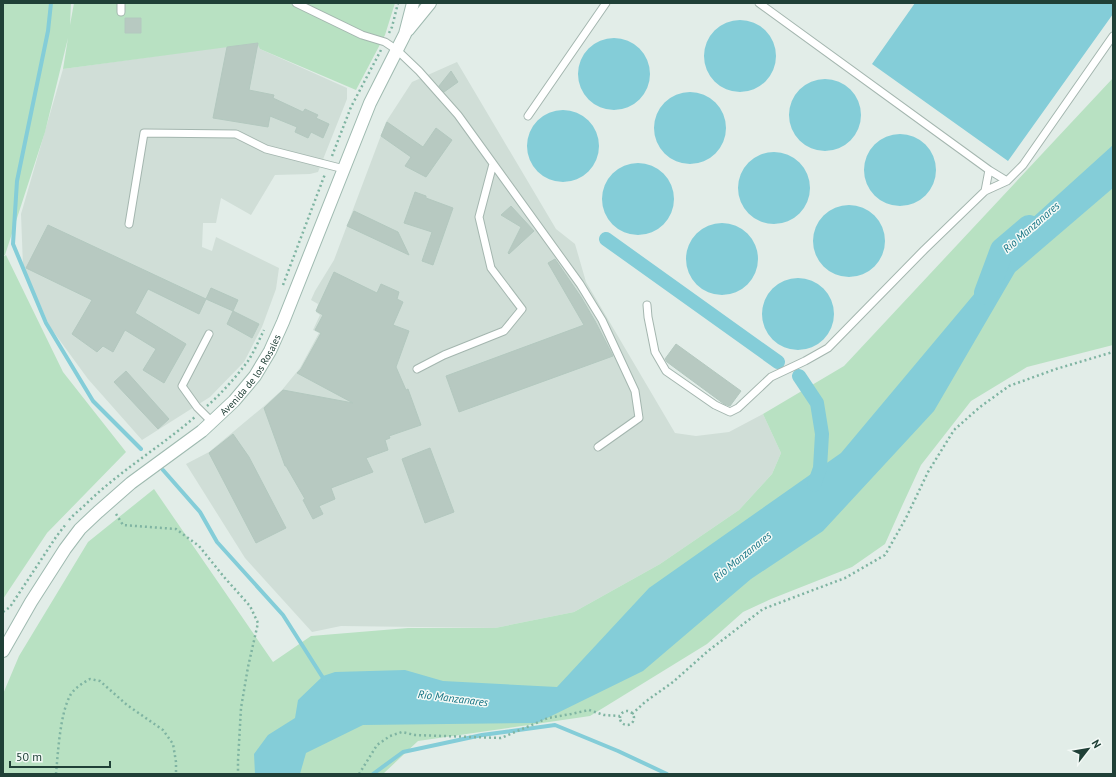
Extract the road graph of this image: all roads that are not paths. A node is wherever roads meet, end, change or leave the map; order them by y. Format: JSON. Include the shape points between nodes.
{"nodes":[{"id":1,"x":121,"y":3,"type":"edge"},
{"id":2,"x":296,"y":3,"type":"edge"},
{"id":3,"x":413,"y":3,"type":"edge"},
{"id":4,"x":430,"y":3,"type":"edge"},
{"id":5,"x":606,"y":3,"type":"edge"},
{"id":6,"x":759,"y":3,"type":"edge"},
{"id":7,"x":121,"y":12,"type":"dead end"},
{"id":8,"x":405,"y":34,"type":"junction"},
{"id":9,"x":1113,"y":36,"type":"edge"},
{"id":10,"x":397,"y":50,"type":"junction"},
{"id":11,"x":528,"y":116,"type":"dead end"},
{"id":12,"x":493,"y":164,"type":"junction"},
{"id":13,"x":344,"y":169,"type":"junction"},
{"id":14,"x":989,"y":170,"type":"junction"},
{"id":15,"x":1007,"y":181,"type":"junction"},
{"id":16,"x":985,"y":191,"type":"junction"},
{"id":17,"x":129,"y":224,"type":"dead end"},
{"id":18,"x":647,"y":305,"type":"dead end"},
{"id":19,"x":208,"y":334,"type":"dead end"},
{"id":20,"x":417,"y":369,"type":"dead end"},
{"id":21,"x":212,"y":422,"type":"junction"},
{"id":22,"x":598,"y":447,"type":"dead end"},
{"id":23,"x":3,"y":652,"type":"edge"}],
"edges":[{"from":1,"to":7,"type":"lane"},
{"from":2,"to":10,"type":"lane","via":[[362,35],[385,42]]},
{"from":3,"to":8,"type":"street","name":"Avenida de los Rosales"},
{"from":4,"to":8,"type":"street","name":"Avenida de los Rosales"},
{"from":5,"to":11,"type":"lane"},
{"from":6,"to":14,"type":"lane"},
{"from":8,"to":10,"type":"street","name":"Avenida de los Rosales"},
{"from":9,"to":15,"type":"lane","via":[[1023,165]]},
{"from":10,"to":12,"type":"lane","via":[[458,115]]},
{"from":10,"to":13,"type":"street","name":"Avenida de los Rosales","via":[[370,103]]},
{"from":12,"to":20,"type":"lane","via":[[479,217],[491,268],[522,309],[504,331],[444,355]]},
{"from":12,"to":22,"type":"lane","via":[[584,290],[602,320],[635,391],[639,418]]},
{"from":13,"to":17,"type":"lane","via":[[266,149],[236,134],[144,133]]},
{"from":13,"to":21,"type":"street","name":"Avenida de los Rosales","via":[[270,351],[255,376]]},
{"from":14,"to":15,"type":"lane"},
{"from":14,"to":16,"type":"lane"},
{"from":15,"to":16,"type":"lane"},
{"from":16,"to":18,"type":"lane","via":[[828,348],[771,377],[738,408],[730,412],[715,405],[666,371],[655,352]]},
{"from":19,"to":21,"type":"lane","via":[[182,386]]},
{"from":21,"to":23,"type":"street","name":"Avenida de los Rosales","via":[[131,483],[80,530],[64,549]]}]}
